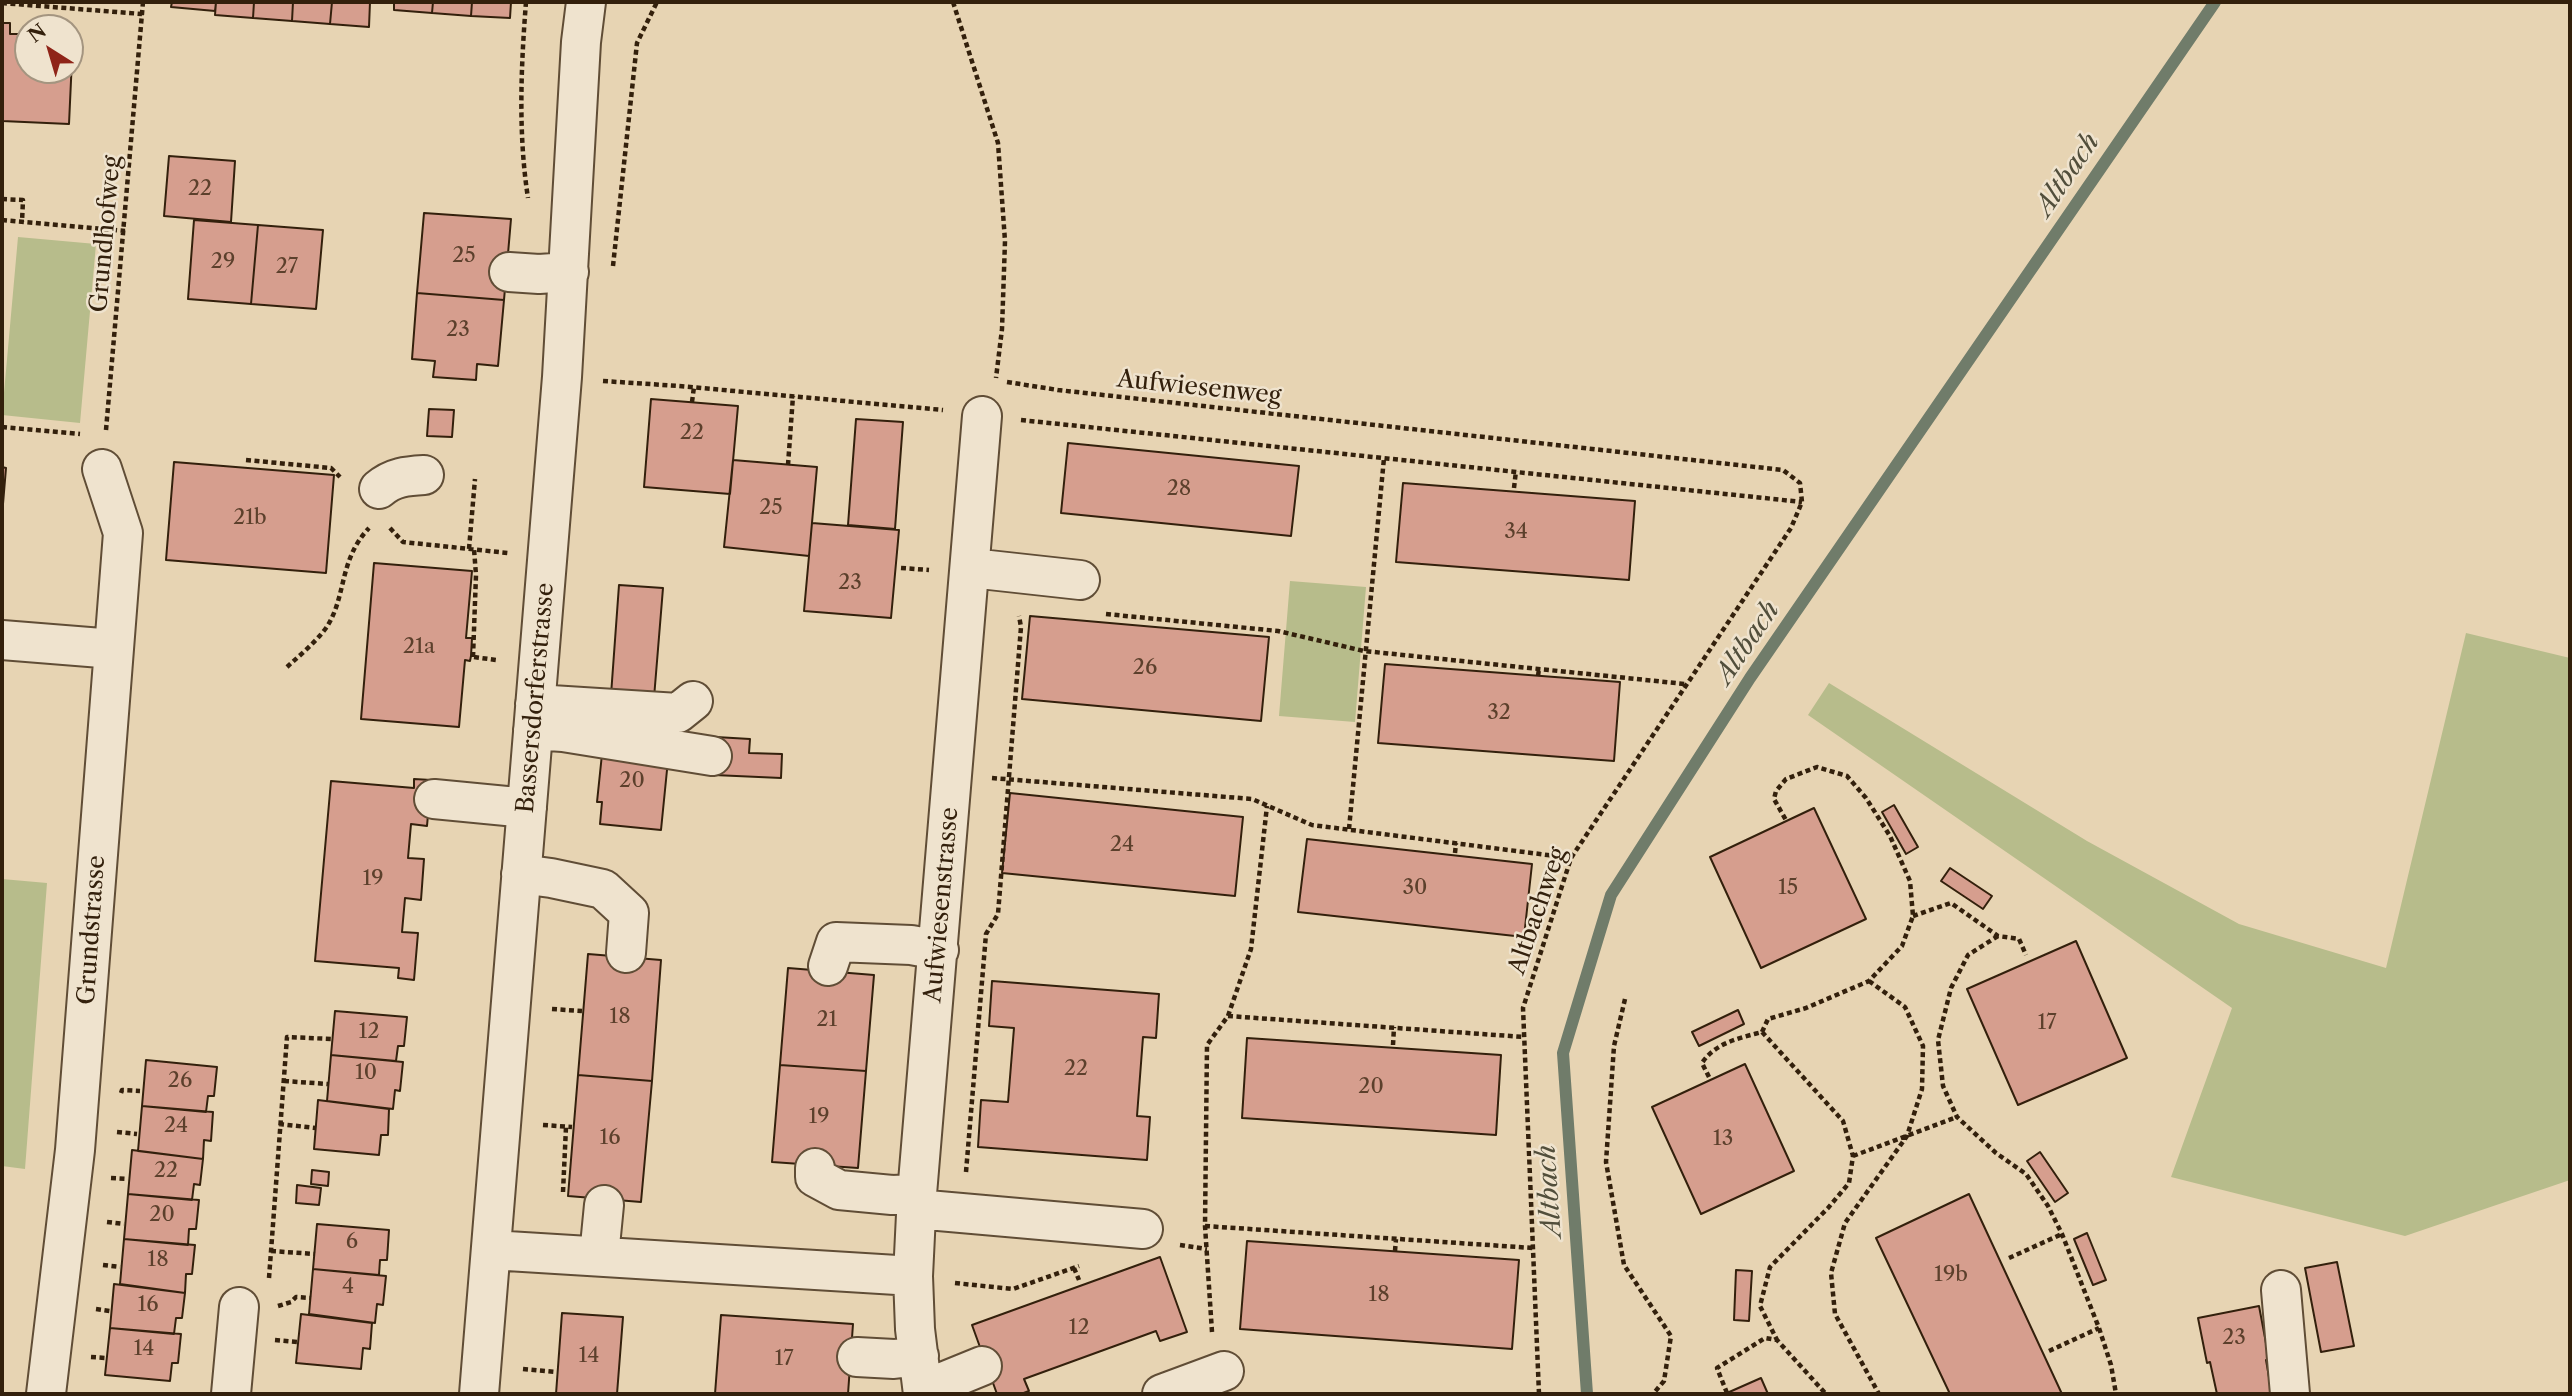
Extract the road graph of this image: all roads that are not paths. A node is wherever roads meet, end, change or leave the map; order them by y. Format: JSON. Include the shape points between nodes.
{"nodes":[{"id":1,"x":586,"y":2,"type":"edge"},
{"id":2,"x":509,"y":272,"type":"dead end"},
{"id":3,"x":569,"y":272,"type":"junction"},
{"id":4,"x":982,"y":416,"type":"road end"},
{"id":5,"x":104,"y":452,"type":"road end"},
{"id":6,"x":424,"y":475,"type":"dead end"},
{"id":7,"x":379,"y":489,"type":"dead end"},
{"id":8,"x":959,"y":580,"type":"junction"},
{"id":9,"x":1080,"y":580,"type":"dead end"},
{"id":10,"x":2,"y":640,"type":"edge"},
{"id":11,"x":114,"y":649,"type":"junction"},
{"id":12,"x":694,"y":701,"type":"dead end"},
{"id":13,"x":534,"y":717,"type":"junction"},
{"id":14,"x":712,"y":756,"type":"dead end"},
{"id":15,"x":434,"y":799,"type":"dead end"},
{"id":16,"x":527,"y":808,"type":"junction"},
{"id":17,"x":521,"y":874,"type":"junction"},
{"id":18,"x":939,"y":950,"type":"junction"},
{"id":19,"x":626,"y":953,"type":"dead end"},
{"id":20,"x":828,"y":966,"type":"dead end"},
{"id":21,"x":815,"y":1168,"type":"dead end"},
{"id":22,"x":917,"y":1202,"type":"junction"},
{"id":23,"x":604,"y":1205,"type":"dead end"},
{"id":24,"x":1143,"y":1229,"type":"dead end"},
{"id":25,"x":491,"y":1250,"type":"junction"},
{"id":26,"x":599,"y":1256,"type":"junction"},
{"id":27,"x":913,"y":1276,"type":"junction"},
{"id":28,"x":2280,"y":1290,"type":"dead end"},
{"id":29,"x":257,"y":1307,"type":"road end"},
{"id":30,"x":857,"y":1357,"type":"dead end"},
{"id":31,"x":982,"y":1366,"type":"dead end"},
{"id":32,"x":1224,"y":1371,"type":"road end"},
{"id":33,"x":921,"y":1380,"type":"edge"},
{"id":34,"x":46,"y":1394,"type":"edge"},
{"id":35,"x":231,"y":1394,"type":"edge"},
{"id":36,"x":479,"y":1394,"type":"edge"},
{"id":37,"x":1162,"y":1394,"type":"edge"},
{"id":38,"x":2290,"y":1394,"type":"edge"}],
"edges":[{"from":1,"to":3,"type":"street","name":"Bassersdorferstrasse"},
{"from":2,"to":3,"type":"street"},
{"from":3,"to":13,"type":"street","name":"Bassersdorferstrasse"},
{"from":4,"to":8,"type":"street","name":"Aufwiesenstrasse"},
{"from":5,"to":11,"type":"street","name":"Grundstrasse","via":[[123,533]]},
{"from":6,"to":7,"type":"street","via":[[388,481]]},
{"from":8,"to":9,"type":"street"},
{"from":8,"to":18,"type":"street","name":"Aufwiesenstrasse","via":[[952,775]]},
{"from":10,"to":11,"type":"street"},
{"from":11,"to":34,"type":"street","name":"Grundstrasse","via":[[75,1150]]},
{"from":12,"to":13,"type":"street","via":[[678,713]]},
{"from":13,"to":14,"type":"street","via":[[563,732]]},
{"from":13,"to":16,"type":"street","name":"Bassersdorferstrasse"},
{"from":15,"to":16,"type":"street"},
{"from":16,"to":17,"type":"street","name":"Bassersdorferstrasse"},
{"from":17,"to":19,"type":"street","via":[[603,889],[629,913]]},
{"from":17,"to":25,"type":"street","name":"Bassersdorferstrasse"},
{"from":18,"to":20,"type":"street","via":[[836,942]]},
{"from":18,"to":22,"type":"street","name":"Aufwiesenstrasse"},
{"from":21,"to":22,"type":"street","via":[[815,1177],[839,1190]]},
{"from":22,"to":24,"type":"street","via":[[962,1214]]},
{"from":22,"to":27,"type":"street","name":"Aufwiesenstrasse"},
{"from":23,"to":26,"type":"street"},
{"from":25,"to":26,"type":"street"},
{"from":25,"to":36,"type":"street","name":"Bassersdorferstrasse"},
{"from":26,"to":27,"type":"street"},
{"from":27,"to":33,"type":"street","name":"Aufwiesenstrasse"},
{"from":28,"to":38,"type":"street"},
{"from":29,"to":35,"type":"street"},
{"from":30,"to":33,"type":"street","via":[[894,1359]]},
{"from":31,"to":33,"type":"street"},
{"from":32,"to":37,"type":"street"}]}
